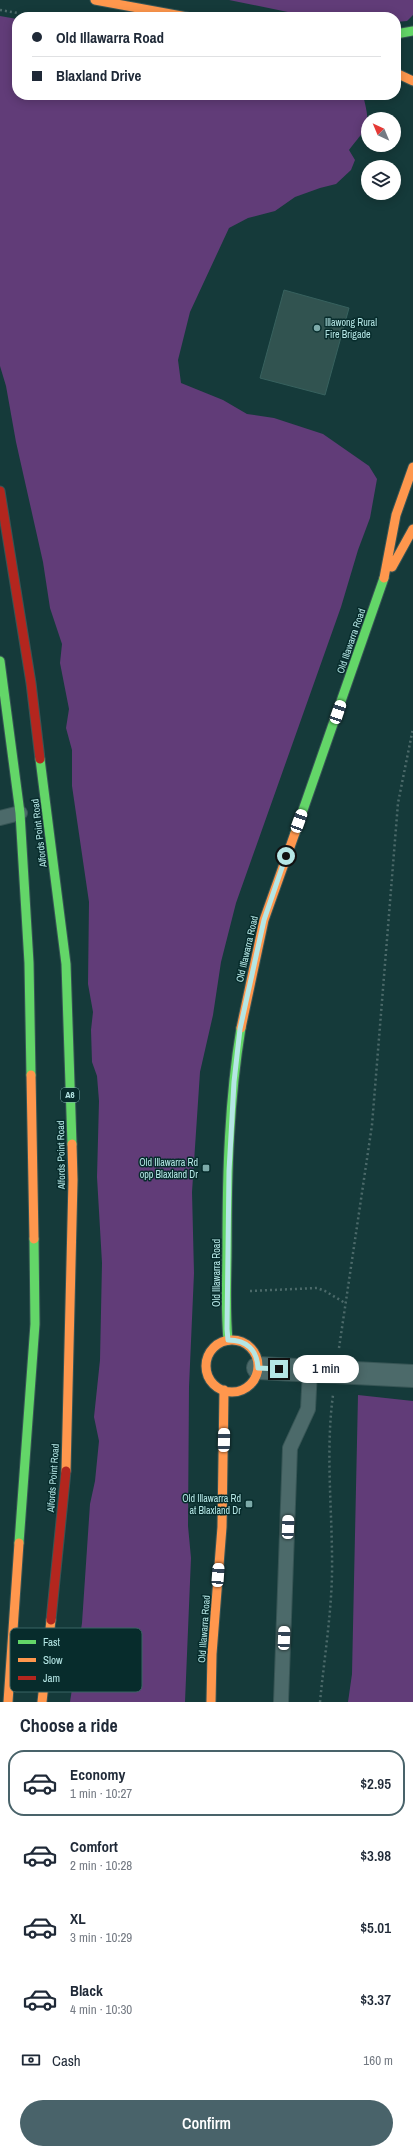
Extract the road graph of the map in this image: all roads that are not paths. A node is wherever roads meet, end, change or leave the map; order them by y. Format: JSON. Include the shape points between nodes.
{"nodes":[{"id":1,"x":94,"y":0,"type":"edge"},
{"id":2,"x":160,"y":12,"type":"edge"},
{"id":3,"x":413,"y":31,"type":"edge"},
{"id":4,"x":401,"y":33,"type":"edge"},
{"id":5,"x":401,"y":75,"type":"edge"},
{"id":6,"x":413,"y":81,"type":"edge"},
{"id":7,"x":413,"y":467,"type":"edge"},
{"id":8,"x":0,"y":491,"type":"edge"},
{"id":9,"x":413,"y":529,"type":"edge"},
{"id":10,"x":383,"y":582,"type":"junction"},
{"id":11,"x":0,"y":661,"type":"edge"},
{"id":12,"x":20,"y":814,"type":"junction"},
{"id":13,"x":0,"y":818,"type":"edge"},
{"id":14,"x":228,"y":1340,"type":"junction"},
{"id":15,"x":258,"y":1368,"type":"junction"},
{"id":16,"x":310,"y":1370,"type":"junction"},
{"id":17,"x":413,"y":1376,"type":"edge"},
{"id":18,"x":224,"y":1390,"type":"junction"},
{"id":19,"x":13,"y":1628,"type":"edge"},
{"id":20,"x":50,"y":1628,"type":"edge"},
{"id":21,"x":10,"y":1674,"type":"edge"},
{"id":22,"x":43,"y":1692,"type":"edge"},
{"id":23,"x":8,"y":1702,"type":"edge"},
{"id":24,"x":42,"y":1702,"type":"edge"},
{"id":25,"x":211,"y":1702,"type":"edge"},
{"id":26,"x":281,"y":1702,"type":"edge"}],
"edges":[{"from":1,"to":2,"type":"main road"},
{"from":3,"to":4,"type":"main road"},
{"from":5,"to":6,"type":"main road"},
{"from":7,"to":10,"type":"main road","name":"Old Illawarra Road","via":[[396,515]]},
{"from":8,"to":20,"type":"main road","name":"Alfords Point Road","number":"A6","via":[[32,691],[67,972],[73,1180],[66,1481]]},
{"from":9,"to":10,"type":"main road","name":"Old Illawarra Road"},
{"from":10,"to":14,"type":"main road","name":"Old Illawarra Road","via":[[264,920],[240,1029],[229,1171]]},
{"from":11,"to":12,"type":"main road","name":"Alfords Point Road"},
{"from":12,"to":13,"type":"lane"},
{"from":12,"to":19,"type":"main road","name":"Alfords Point Road","via":[[29,963],[35,1324]]},
{"from":14,"to":15,"type":"main road","via":[[244,1342],[250,1347],[255,1353]]},
{"from":14,"to":18,"type":"main road","via":[[215,1347],[207,1360],[208,1375],[217,1387]]},
{"from":15,"to":16,"type":"street"},
{"from":15,"to":18,"type":"main road","via":[[256,1376],[247,1387],[232,1392]]},
{"from":16,"to":17,"type":"street"},
{"from":16,"to":26,"type":"lane","via":[[308,1409],[290,1448]]},
{"from":18,"to":25,"type":"main road","name":"Old Illawarra Road","via":[[222,1527],[212,1654]]},
{"from":21,"to":23,"type":"main road","name":"Alfords Point Road"},
{"from":22,"to":24,"type":"main road","name":"Alfords Point Road","number":"A6"}]}
